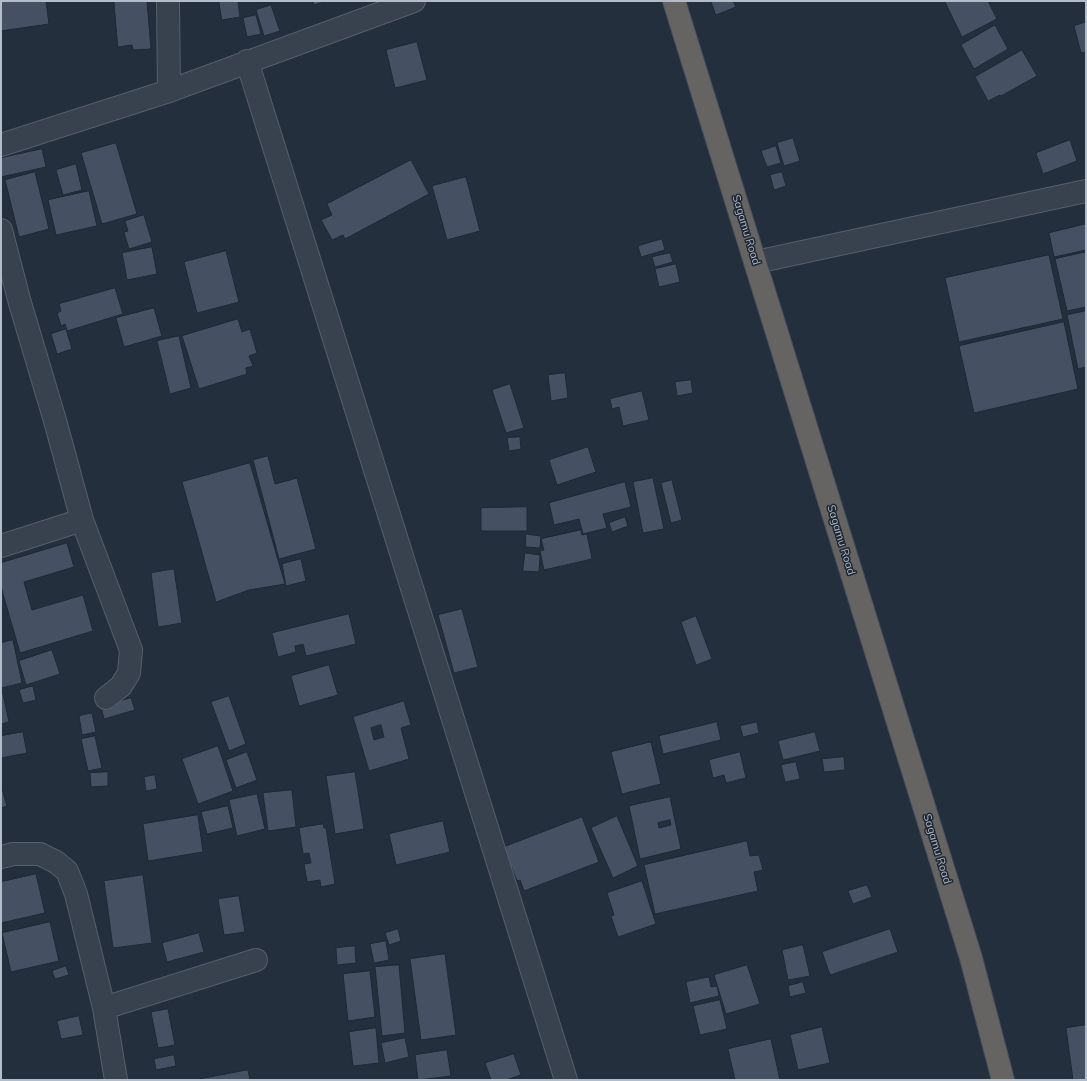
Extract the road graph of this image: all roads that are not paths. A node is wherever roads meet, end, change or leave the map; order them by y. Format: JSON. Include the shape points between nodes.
{"nodes":[{"id":1,"x":168,"y":1,"type":"edge"},
{"id":2,"x":414,"y":1,"type":"edge"},
{"id":3,"x":674,"y":1,"type":"edge"},
{"id":4,"x":247,"y":62,"type":"junction"},
{"id":5,"x":169,"y":91,"type":"junction"},
{"id":6,"x":1,"y":145,"type":"edge"},
{"id":7,"x":1086,"y":191,"type":"edge"},
{"id":8,"x":1,"y":230,"type":"edge"},
{"id":9,"x":756,"y":262,"type":"junction"},
{"id":10,"x":82,"y":520,"type":"junction"},
{"id":11,"x":1,"y":546,"type":"edge"},
{"id":12,"x":106,"y":698,"type":"dead end"},
{"id":13,"x":1,"y":857,"type":"edge"},
{"id":14,"x":256,"y":960,"type":"dead end"},
{"id":15,"x":104,"y":1008,"type":"junction"},
{"id":16,"x":116,"y":1080,"type":"edge"},
{"id":17,"x":566,"y":1080,"type":"edge"},
{"id":18,"x":1003,"y":1080,"type":"edge"}],
"edges":[{"from":1,"to":5,"type":"street"},
{"from":2,"to":4,"type":"street"},
{"from":3,"to":9,"type":"highway","name":"Sagamu Road"},
{"from":4,"to":5,"type":"street"},
{"from":4,"to":17,"type":"street"},
{"from":5,"to":6,"type":"street"},
{"from":7,"to":9,"type":"street"},
{"from":8,"to":10,"type":"street"},
{"from":9,"to":18,"type":"highway","name":"Sagamu Road","via":[[971,958]]},
{"from":10,"to":11,"type":"street"},
{"from":10,"to":12,"type":"street","via":[[131,650],[129,673],[121,686]]},
{"from":13,"to":15,"type":"street","via":[[13,854],[40,854],[56,862],[67,872],[76,894]]},
{"from":14,"to":15,"type":"street"},
{"from":15,"to":16,"type":"street"}]}
